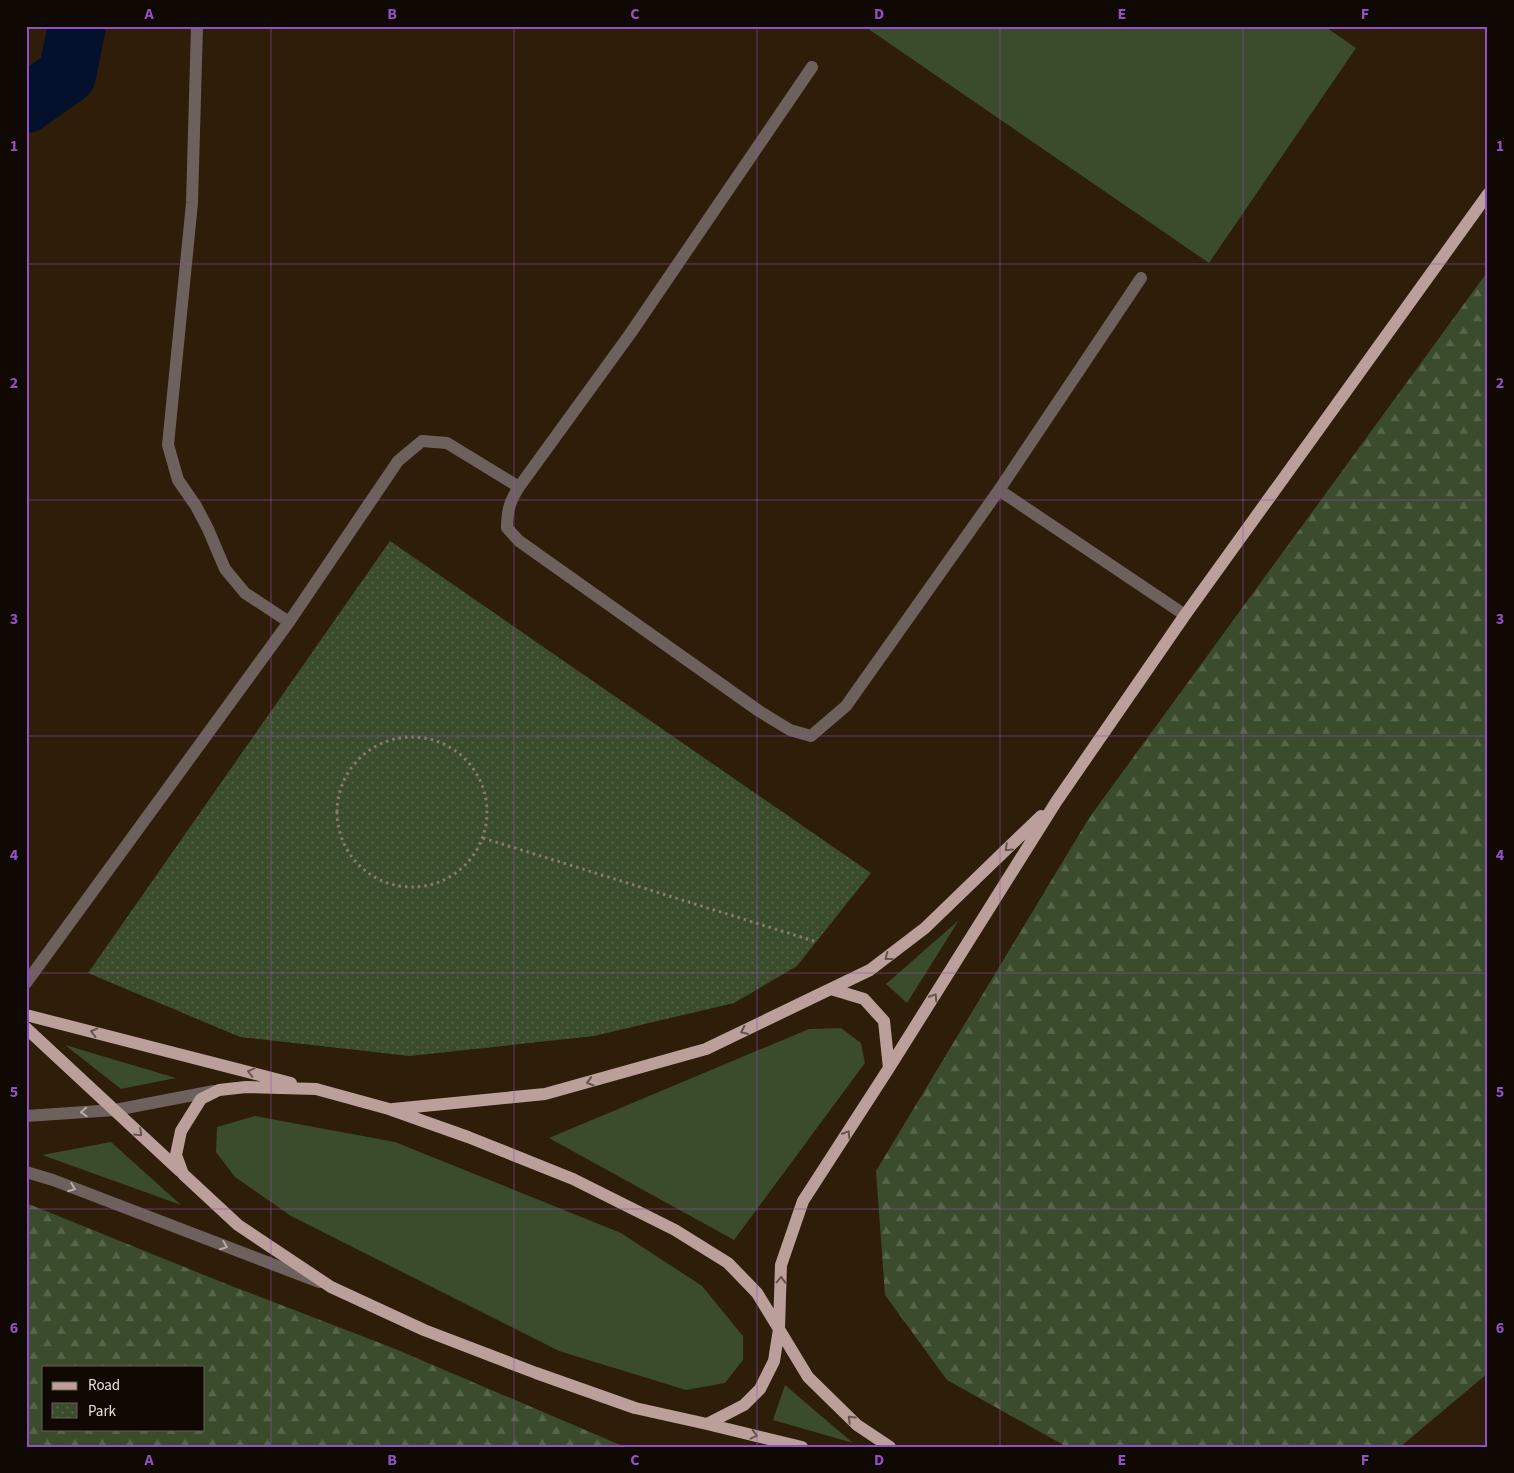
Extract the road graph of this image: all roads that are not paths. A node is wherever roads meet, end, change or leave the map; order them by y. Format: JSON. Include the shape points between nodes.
{"nodes":[{"id":1,"x":197,"y":26,"type":"edge"},
{"id":2,"x":812,"y":67,"type":"dead end"},
{"id":3,"x":1488,"y":194,"type":"edge"},
{"id":4,"x":1141,"y":278,"type":"dead end"},
{"id":5,"x":518,"y":487,"type":"junction"},
{"id":6,"x":999,"y":490,"type":"junction"},
{"id":7,"x":1185,"y":615,"type":"junction"},
{"id":8,"x":290,"y":622,"type":"junction"},
{"id":9,"x":1056,"y":802,"type":"junction"},
{"id":10,"x":26,"y":983,"type":"edge"},
{"id":11,"x":831,"y":989,"type":"junction"},
{"id":12,"x":26,"y":1015,"type":"edge"},
{"id":13,"x":26,"y":1028,"type":"edge"},
{"id":14,"x":889,"y":1068,"type":"junction"},
{"id":15,"x":316,"y":1089,"type":"junction"},
{"id":16,"x":219,"y":1090,"type":"junction"},
{"id":17,"x":389,"y":1109,"type":"junction"},
{"id":18,"x":115,"y":1110,"type":"junction"},
{"id":19,"x":26,"y":1116,"type":"edge"},
{"id":20,"x":26,"y":1172,"type":"edge"},
{"id":21,"x":183,"y":1174,"type":"junction"},
{"id":22,"x":331,"y":1287,"type":"junction"},
{"id":23,"x":779,"y":1329,"type":"junction"},
{"id":24,"x":707,"y":1424,"type":"junction"},
{"id":25,"x":802,"y":1447,"type":"edge"},
{"id":26,"x":890,"y":1447,"type":"edge"}],
"edges":[{"from":1,"to":8,"type":"street","via":[[192,203],[168,445],[178,480],[196,506],[225,570],[245,593]]},
{"from":2,"to":5,"type":"street","via":[[630,334]]},
{"from":3,"to":7,"type":"main road"},
{"from":4,"to":6,"type":"street"},
{"from":5,"to":6,"type":"street","via":[[510,502],[507,528],[519,540],[759,711],[790,730],[811,736],[846,706]]},
{"from":5,"to":8,"type":"street","via":[[447,443],[422,441],[398,461]]},
{"from":6,"to":7,"type":"street"},
{"from":7,"to":9,"type":"main road"},
{"from":8,"to":10,"type":"street"},
{"from":9,"to":11,"type":"main road","one_way":true,"via":[[925,928],[870,970]]},
{"from":14,"to":9,"type":"main road","one_way":true},
{"from":11,"to":14,"type":"main road","via":[[864,998],[884,1021]]},
{"from":11,"to":17,"type":"main road","one_way":true,"via":[[706,1049],[545,1094]]},
{"from":15,"to":12,"type":"main road","one_way":true},
{"from":13,"to":18,"type":"main road"},
{"from":23,"to":14,"type":"main road","one_way":true,"via":[[781,1265],[803,1202]]},
{"from":15,"to":16,"type":"main road","via":[[246,1086]]},
{"from":15,"to":17,"type":"main road"},
{"from":16,"to":18,"type":"street"},
{"from":16,"to":21,"type":"main road","via":[[201,1100],[181,1131],[176,1155]]},
{"from":17,"to":23,"type":"main road","via":[[573,1179],[675,1230],[728,1263],[757,1293]]},
{"from":18,"to":19,"type":"street","one_way":true},
{"from":18,"to":21,"type":"main road","one_way":true},
{"from":20,"to":22,"type":"street","one_way":true},
{"from":21,"to":22,"type":"main road","via":[[238,1225]]},
{"from":22,"to":24,"type":"main road","via":[[424,1330],[536,1373],[635,1408]]},
{"from":23,"to":24,"type":"main road","via":[[774,1361],[760,1389],[744,1405]]},
{"from":26,"to":23,"type":"main road","one_way":true,"via":[[857,1425],[808,1377]]},
{"from":24,"to":25,"type":"main road","one_way":true}]}
